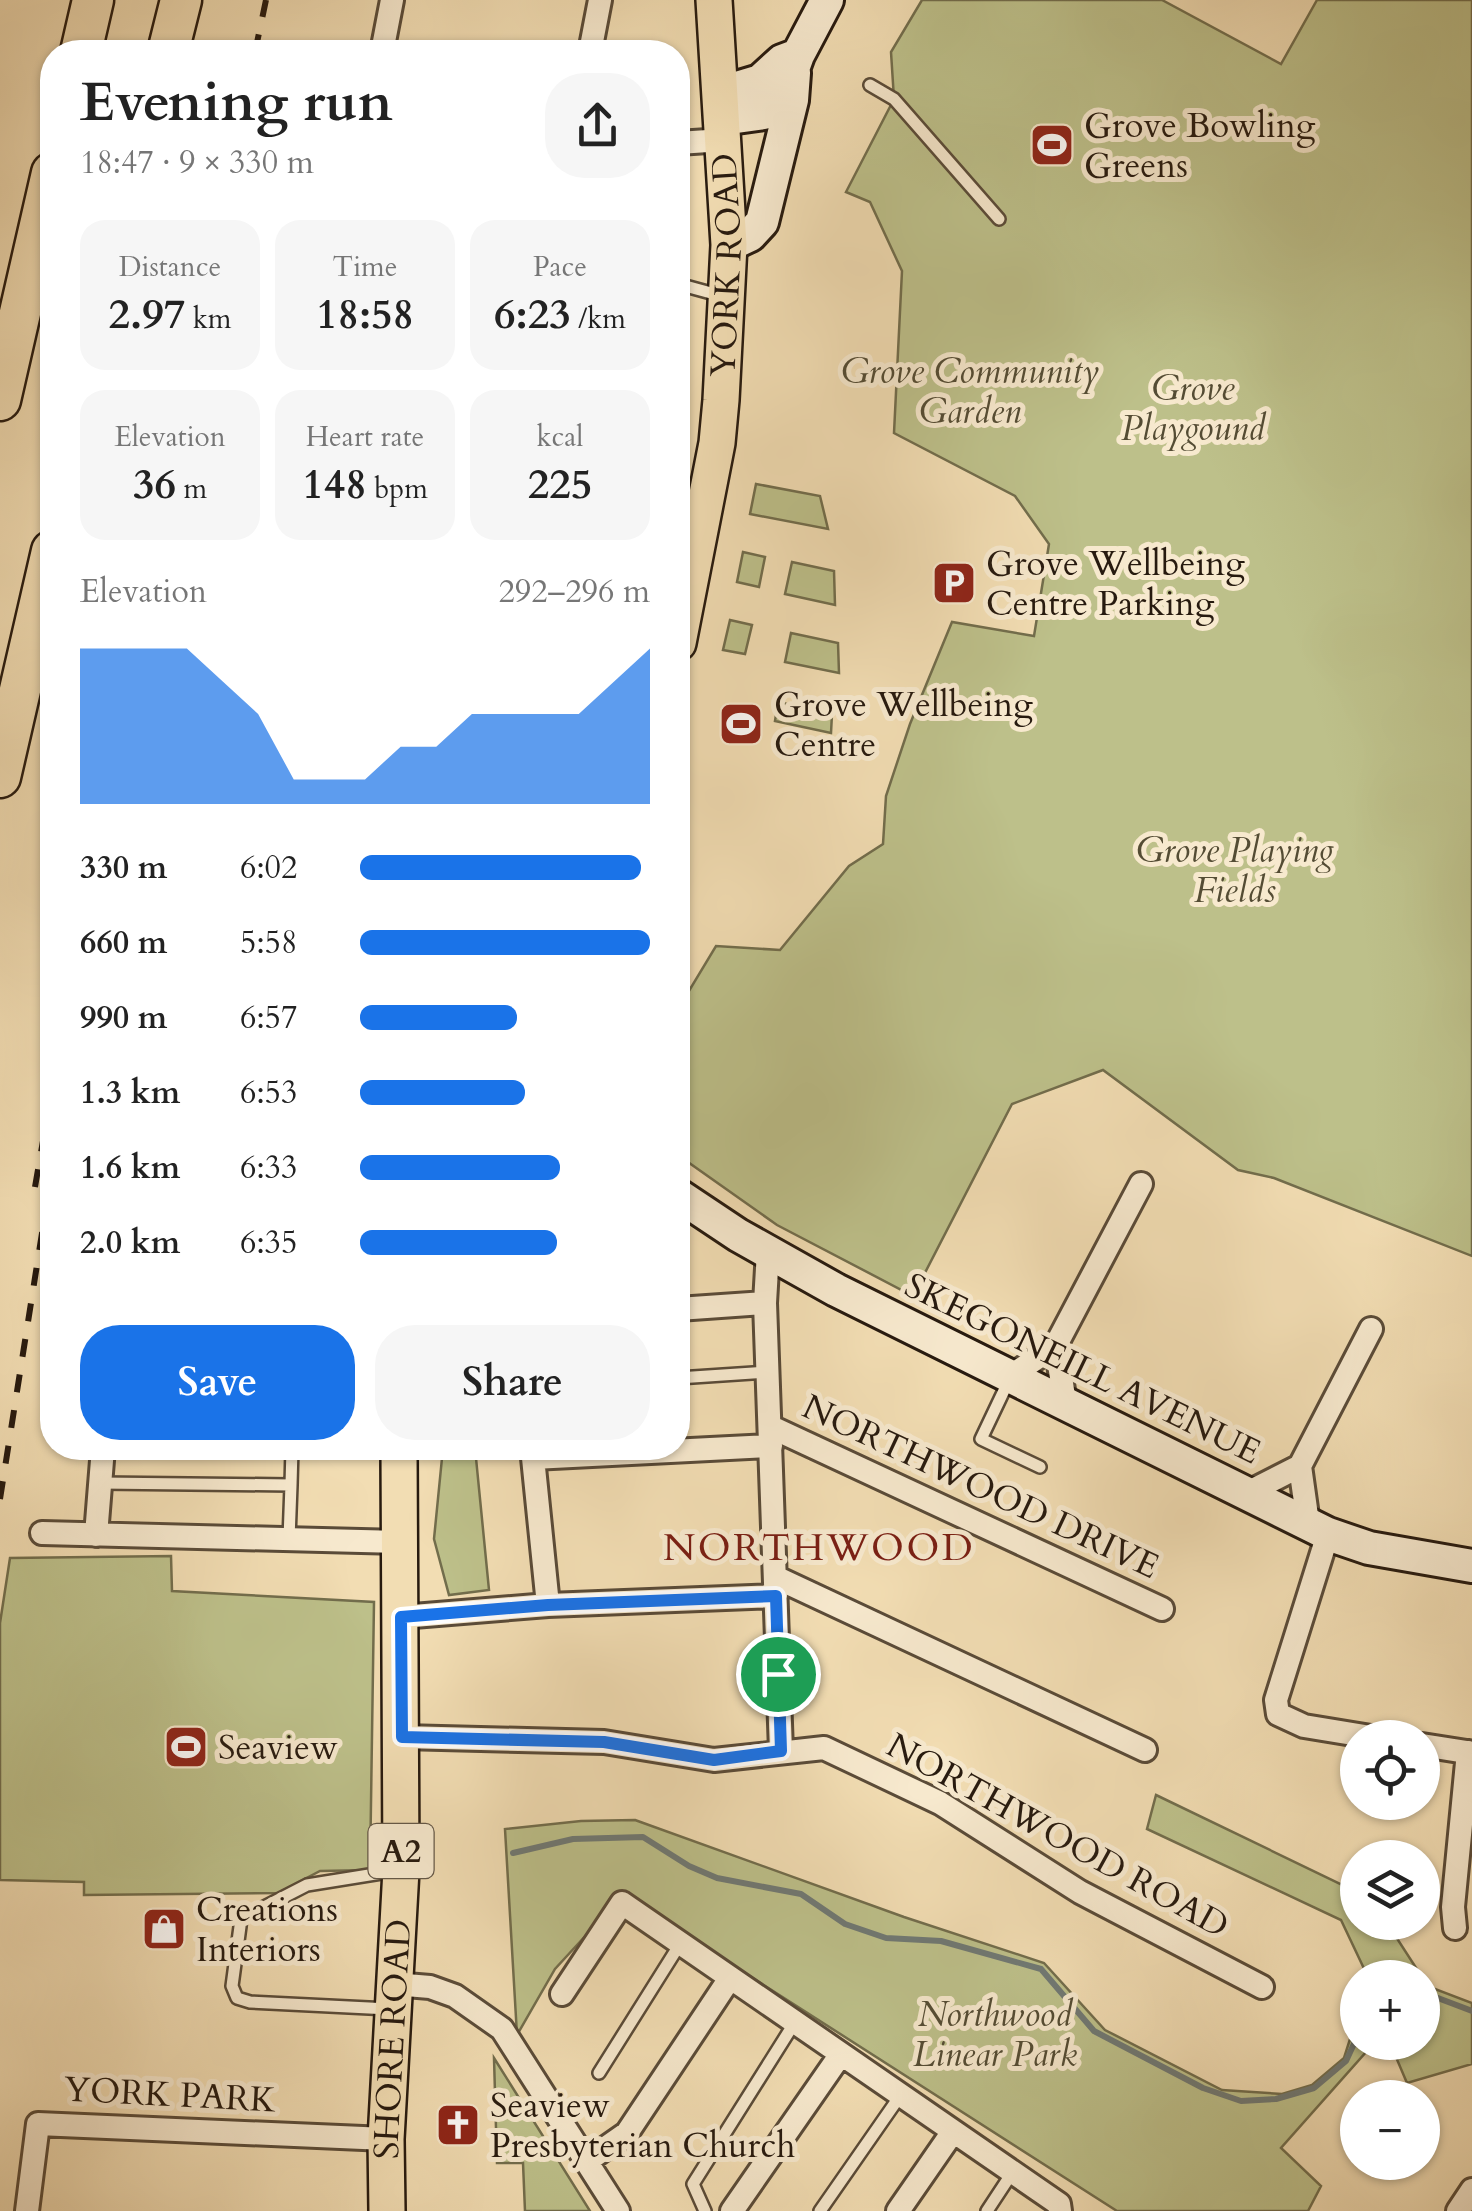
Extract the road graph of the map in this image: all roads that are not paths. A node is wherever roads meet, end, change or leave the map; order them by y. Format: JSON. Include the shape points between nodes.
{"nodes":[{"id":1,"x":93,"y":0,"type":"edge"},
{"id":2,"x":180,"y":0,"type":"edge"},
{"id":3,"x":392,"y":0,"type":"edge"},
{"id":4,"x":600,"y":0,"type":"edge"},
{"id":5,"x":714,"y":0,"type":"edge"},
{"id":6,"x":827,"y":0,"type":"edge"},
{"id":7,"x":83,"y":40,"type":"edge"},
{"id":8,"x":171,"y":40,"type":"edge"},
{"id":9,"x":384,"y":40,"type":"edge"},
{"id":10,"x":592,"y":40,"type":"edge"},
{"id":11,"x":796,"y":64,"type":"junction"},
{"id":12,"x":870,"y":86,"type":"dead end"},
{"id":13,"x":722,"y":117,"type":"junction"},
{"id":14,"x":690,"y":136,"type":"edge"},
{"id":15,"x":999,"y":220,"type":"dead end"},
{"id":16,"x":40,"y":226,"type":"edge"},
{"id":17,"x":728,"y":246,"type":"junction"},
{"id":18,"x":690,"y":287,"type":"edge"},
{"id":19,"x":726,"y":297,"type":"junction"},
{"id":20,"x":0,"y":400,"type":"edge"},
{"id":21,"x":690,"y":522,"type":"edge"},
{"id":22,"x":40,"y":603,"type":"edge"},
{"id":23,"x":0,"y":777,"type":"edge"},
{"id":24,"x":1141,"y":1184,"type":"dead end"},
{"id":25,"x":690,"y":1202,"type":"edge"},
{"id":26,"x":768,"y":1251,"type":"junction"},
{"id":27,"x":765,"y":1303,"type":"junction"},
{"id":28,"x":690,"y":1308,"type":"edge"},
{"id":29,"x":1372,"y":1329,"type":"dead end"},
{"id":30,"x":1056,"y":1345,"type":"junction"},
{"id":31,"x":768,"y":1372,"type":"junction"},
{"id":32,"x":1011,"y":1376,"type":"junction"},
{"id":33,"x":690,"y":1377,"type":"edge"},
{"id":34,"x":1065,"y":1403,"type":"junction"},
{"id":35,"x":771,"y":1437,"type":"junction"},
{"id":36,"x":690,"y":1442,"type":"edge"},
{"id":37,"x":102,"y":1460,"type":"edge"},
{"id":38,"x":292,"y":1460,"type":"edge"},
{"id":39,"x":400,"y":1460,"type":"edge"},
{"id":40,"x":533,"y":1460,"type":"edge"},
{"id":41,"x":1300,"y":1466,"type":"junction"},
{"id":42,"x":1040,"y":1467,"type":"dead end"},
{"id":43,"x":100,"y":1483,"type":"junction"},
{"id":44,"x":291,"y":1485,"type":"junction"},
{"id":45,"x":1247,"y":1493,"type":"junction"},
{"id":46,"x":1318,"y":1529,"type":"junction"},
{"id":47,"x":42,"y":1534,"type":"dead end"},
{"id":48,"x":96,"y":1535,"type":"junction"},
{"id":49,"x":289,"y":1539,"type":"junction"},
{"id":50,"x":400,"y":1542,"type":"junction"},
{"id":51,"x":1472,"y":1566,"type":"edge"},
{"id":52,"x":776,"y":1586,"type":"junction"},
{"id":53,"x":548,"y":1605,"type":"junction"},
{"id":54,"x":1162,"y":1609,"type":"dead end"},
{"id":55,"x":401,"y":1617,"type":"junction"},
{"id":56,"x":1340,"y":1732,"type":"edge"},
{"id":57,"x":402,"y":1737,"type":"junction"},
{"id":58,"x":1440,"y":1748,"type":"edge"},
{"id":59,"x":1145,"y":1750,"type":"dead end"},
{"id":60,"x":781,"y":1751,"type":"junction"},
{"id":61,"x":1470,"y":1752,"type":"edge"},
{"id":62,"x":400,"y":1870,"type":"junction"},
{"id":63,"x":1454,"y":1928,"type":"dead end"},
{"id":64,"x":680,"y":1944,"type":"junction"},
{"id":65,"x":730,"y":1978,"type":"junction"},
{"id":66,"x":1262,"y":1987,"type":"dead end"},
{"id":67,"x":562,"y":1994,"type":"dead end"},
{"id":68,"x":394,"y":1997,"type":"junction"},
{"id":69,"x":795,"y":2022,"type":"junction"},
{"id":70,"x":841,"y":2054,"type":"junction"},
{"id":71,"x":600,"y":2073,"type":"dead end"},
{"id":72,"x":900,"y":2096,"type":"junction"},
{"id":73,"x":952,"y":2132,"type":"junction"},
{"id":74,"x":386,"y":2139,"type":"junction"},
{"id":75,"x":586,"y":2161,"type":"junction"},
{"id":76,"x":1012,"y":2173,"type":"junction"},
{"id":77,"x":1472,"y":2190,"type":"edge"},
{"id":78,"x":27,"y":2211,"type":"edge"},
{"id":79,"x":387,"y":2211,"type":"edge"},
{"id":80,"x":618,"y":2211,"type":"edge"},
{"id":81,"x":705,"y":2211,"type":"edge"},
{"id":82,"x":732,"y":2211,"type":"edge"},
{"id":83,"x":820,"y":2211,"type":"edge"},
{"id":84,"x":898,"y":2211,"type":"edge"},
{"id":85,"x":987,"y":2211,"type":"edge"},
{"id":86,"x":1060,"y":2211,"type":"edge"},
{"id":87,"x":1458,"y":2211,"type":"edge"}],
"edges":[{"from":1,"to":7,"type":"highway"},
{"from":2,"to":8,"type":"highway"},
{"from":3,"to":9,"type":"street"},
{"from":4,"to":10,"type":"street"},
{"from":5,"to":13,"type":"main road","name":"YORK ROAD"},
{"from":6,"to":11,"type":"street"},
{"from":11,"to":13,"type":"street","via":[[782,62]]},
{"from":11,"to":17,"type":"street","via":[[762,222]]},
{"from":12,"to":15,"type":"lane","via":[[894,98]]},
{"from":13,"to":14,"type":"street"},
{"from":13,"to":17,"type":"main road","name":"YORK ROAD"},
{"from":16,"to":20,"type":"highway"},
{"from":17,"to":19,"type":"main road","name":"YORK ROAD"},
{"from":18,"to":19,"type":"lane"},
{"from":19,"to":21,"type":"main road","name":"YORK ROAD","via":[[717,443]]},
{"from":22,"to":23,"type":"highway"},
{"from":24,"to":30,"type":"street"},
{"from":25,"to":26,"type":"street","name":"SKEGONEILL AVENUE"},
{"from":26,"to":27,"type":"street"},
{"from":26,"to":32,"type":"street","name":"SKEGONEILL AVENUE"},
{"from":27,"to":28,"type":"street"},
{"from":27,"to":31,"type":"street"},
{"from":29,"to":41,"type":"street"},
{"from":30,"to":32,"type":"street"},
{"from":30,"to":34,"type":"street"},
{"from":31,"to":33,"type":"lane"},
{"from":31,"to":35,"type":"street"},
{"from":32,"to":34,"type":"street","name":"SKEGONEILL AVENUE"},
{"from":32,"to":42,"type":"lane","via":[[981,1440]]},
{"from":34,"to":45,"type":"street","name":"SKEGONEILL AVENUE"},
{"from":35,"to":36,"type":"street","name":"NORTHWOOD DRIVE"},
{"from":35,"to":52,"type":"street"},
{"from":35,"to":54,"type":"street","name":"NORTHWOOD DRIVE"},
{"from":37,"to":43,"type":"street"},
{"from":38,"to":44,"type":"lane"},
{"from":39,"to":50,"type":"main road","name":"SHORE ROAD","number":"A2"},
{"from":40,"to":53,"type":"street"},
{"from":41,"to":45,"type":"street"},
{"from":41,"to":46,"type":"street"},
{"from":43,"to":44,"type":"lane"},
{"from":43,"to":48,"type":"street"},
{"from":44,"to":49,"type":"lane"},
{"from":45,"to":46,"type":"street","name":"SKEGONEILL AVENUE"},
{"from":46,"to":51,"type":"street","name":"SKEGONEILL AVENUE","via":[[1369,1548]]},
{"from":46,"to":56,"type":"street","via":[[1276,1700],[1278,1714]]},
{"from":47,"to":48,"type":"street"},
{"from":48,"to":49,"type":"street"},
{"from":49,"to":50,"type":"street"},
{"from":50,"to":55,"type":"main road","name":"SHORE ROAD","number":"A2"},
{"from":52,"to":53,"type":"street"},
{"from":52,"to":59,"type":"street"},
{"from":52,"to":60,"type":"street"},
{"from":53,"to":55,"type":"street"},
{"from":55,"to":57,"type":"main road","name":"SHORE ROAD","number":"A2"},
{"from":57,"to":60,"type":"street","name":"NORTHWOOD ROAD","via":[[604,1742],[714,1760]]},
{"from":57,"to":62,"type":"main road","name":"SHORE ROAD","number":"A2"},
{"from":58,"to":61,"type":"street"},
{"from":60,"to":66,"type":"street","name":"NORTHWOOD ROAD","via":[[824,1748],[940,1802],[1080,1892]]},
{"from":61,"to":63,"type":"street"},
{"from":62,"to":68,"type":"main road","name":"SHORE ROAD","number":"A2"},
{"from":62,"to":68,"type":"lane","via":[[307,1886],[241,1920],[232,1986],[237,1998],[250,2002]]},
{"from":64,"to":65,"type":"street"},
{"from":64,"to":67,"type":"street","via":[[622,1903]]},
{"from":64,"to":71,"type":"lane"},
{"from":65,"to":69,"type":"street"},
{"from":65,"to":75,"type":"street","via":[[627,2133]]},
{"from":68,"to":74,"type":"main road","name":"SHORE ROAD","number":"A2"},
{"from":68,"to":75,"type":"street","via":[[430,1988],[456,1996],[502,2028]]},
{"from":69,"to":70,"type":"street"},
{"from":69,"to":81,"type":"lane","via":[[693,2184]]},
{"from":70,"to":72,"type":"street"},
{"from":70,"to":82,"type":"street"},
{"from":72,"to":73,"type":"street"},
{"from":72,"to":83,"type":"lane"},
{"from":73,"to":76,"type":"street"},
{"from":73,"to":84,"type":"street"},
{"from":74,"to":78,"type":"street","name":"YORK PARK","via":[[38,2124]]},
{"from":74,"to":79,"type":"main road","name":"SHORE ROAD","number":"A2"},
{"from":75,"to":80,"type":"street"},
{"from":76,"to":85,"type":"lane"},
{"from":76,"to":86,"type":"street"},
{"from":77,"to":87,"type":"street"}]}
